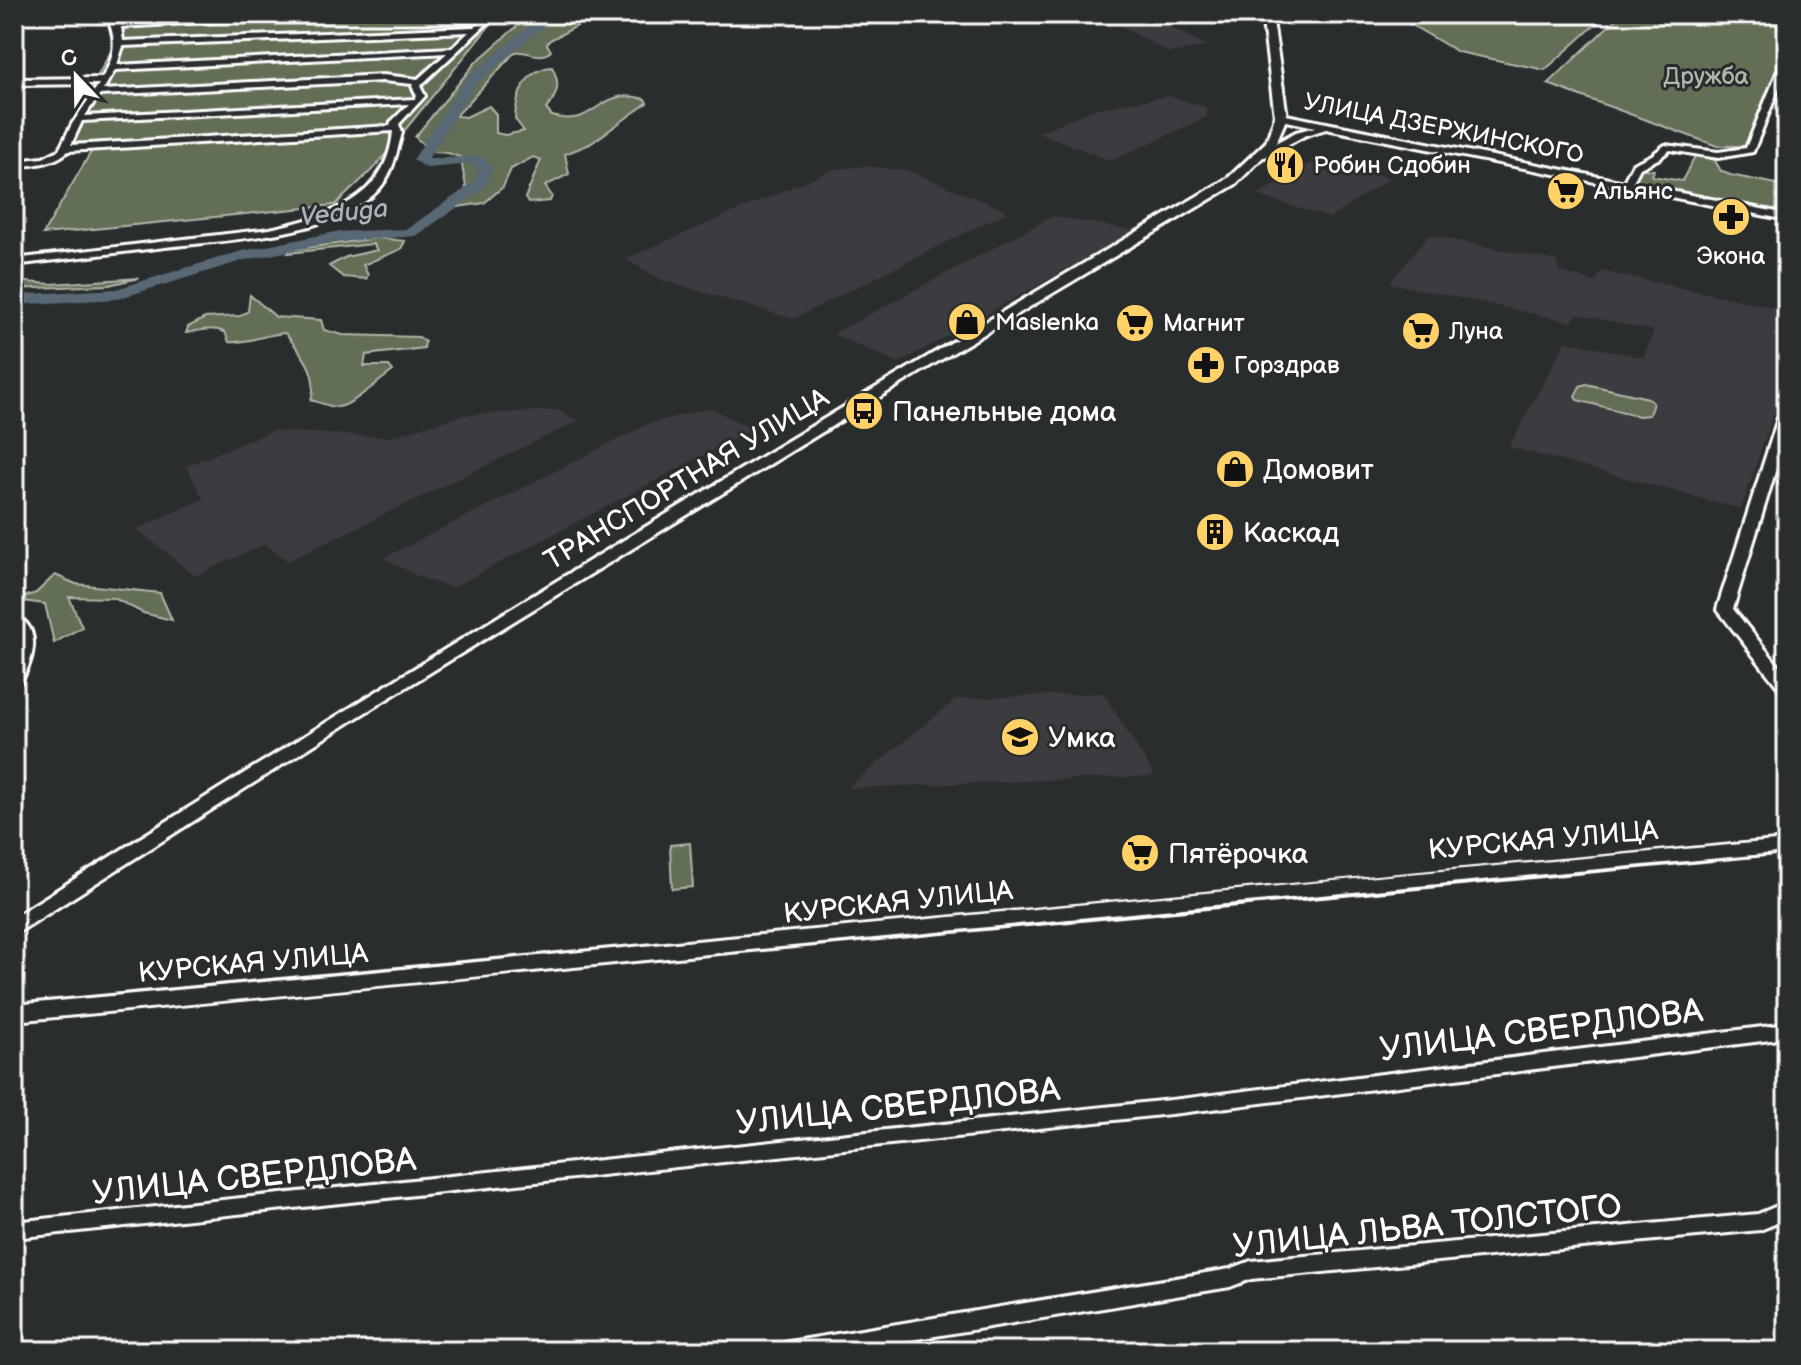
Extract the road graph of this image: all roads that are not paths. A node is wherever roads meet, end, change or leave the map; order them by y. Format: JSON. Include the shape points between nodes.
{"nodes":[{"id":1,"x":109,"y":14,"type":"edge"},
{"id":2,"x":306,"y":14,"type":"edge"},
{"id":3,"x":493,"y":14,"type":"edge"},
{"id":4,"x":1267,"y":14,"type":"edge"},
{"id":5,"x":117,"y":25,"type":"junction"},
{"id":6,"x":478,"y":29,"type":"junction"},
{"id":7,"x":119,"y":44,"type":"junction"},
{"id":8,"x":455,"y":50,"type":"junction"},
{"id":9,"x":1787,"y":58,"type":"edge"},
{"id":10,"x":114,"y":68,"type":"junction"},
{"id":11,"x":102,"y":81,"type":"junction"},
{"id":12,"x":14,"y":82,"type":"edge"},
{"id":13,"x":419,"y":82,"type":"junction"},
{"id":14,"x":95,"y":93,"type":"junction"},
{"id":15,"x":417,"y":101,"type":"junction"},
{"id":16,"x":1281,"y":117,"type":"junction"},
{"id":17,"x":79,"y":119,"type":"junction"},
{"id":18,"x":1335,"y":126,"type":"junction"},
{"id":19,"x":396,"y":128,"type":"junction"},
{"id":20,"x":65,"y":148,"type":"junction"},
{"id":21,"x":1261,"y":155,"type":"junction"},
{"id":22,"x":14,"y":164,"type":"edge"},
{"id":23,"x":1627,"y":185,"type":"junction"},
{"id":24,"x":1787,"y":217,"type":"edge"},
{"id":25,"x":14,"y":262,"type":"edge"},
{"id":26,"x":1787,"y":412,"type":"edge"},
{"id":27,"x":14,"y":619,"type":"edge"},
{"id":28,"x":20,"y":646,"type":"edge"},
{"id":29,"x":14,"y":682,"type":"edge"},
{"id":30,"x":1787,"y":687,"type":"edge"},
{"id":31,"x":1787,"y":846,"type":"edge"},
{"id":32,"x":14,"y":927,"type":"edge"},
{"id":33,"x":14,"y":1013,"type":"edge"},
{"id":34,"x":1787,"y":1031,"type":"edge"},
{"id":35,"x":1787,"y":1210,"type":"edge"},
{"id":36,"x":14,"y":1230,"type":"edge"},
{"id":37,"x":789,"y":1351,"type":"edge"}],
"edges":[{"from":1,"to":5,"type":"street"},
{"from":2,"to":5,"type":"street"},
{"from":3,"to":6,"type":"street"},
{"from":4,"to":16,"type":"main road"},
{"from":5,"to":7,"type":"street"},
{"from":6,"to":7,"type":"street"},
{"from":6,"to":8,"type":"street"},
{"from":7,"to":10,"type":"street"},
{"from":8,"to":10,"type":"street"},
{"from":8,"to":13,"type":"street"},
{"from":9,"to":23,"type":"street","via":[[1750,150],[1732,154],[1668,147],[1636,166]]},
{"from":10,"to":11,"type":"street"},
{"from":11,"to":12,"type":"street"},
{"from":11,"to":14,"type":"street"},
{"from":13,"to":14,"type":"street","via":[[383,78]]},
{"from":13,"to":15,"type":"street"},
{"from":14,"to":17,"type":"street"},
{"from":15,"to":17,"type":"street"},
{"from":15,"to":19,"type":"street","via":[[398,118]]},
{"from":16,"to":18,"type":"street","name":"УЛИЦА ДЗЕРЖИНСКОГО"},
{"from":16,"to":21,"type":"main road","name":"ТРАНСПОРТНАЯ УЛИЦА"},
{"from":17,"to":20,"type":"street"},
{"from":18,"to":21,"type":"street","via":[[1300,134]]},
{"from":18,"to":23,"type":"street","name":"УЛИЦА ДЗЕРЖИНСКОГО"},
{"from":19,"to":20,"type":"street"},
{"from":19,"to":25,"type":"street","via":[[380,180],[361,200],[310,221],[240,237]]},
{"from":20,"to":22,"type":"street","via":[[46,160]]},
{"from":21,"to":32,"type":"main road","name":"ТРАНСПОРТНАЯ УЛИЦА","via":[[1232,181],[509,617]]},
{"from":23,"to":24,"type":"street","name":"УЛИЦА ДЗЕРЖИНСКОГО"},
{"from":26,"to":30,"type":"street","via":[[1725,609]]},
{"from":27,"to":28,"type":"street","via":[[23,630]]},
{"from":28,"to":29,"type":"street","via":[[28,656]]},
{"from":31,"to":33,"type":"street","name":"КУРСКАЯ УЛИЦА"},
{"from":34,"to":36,"type":"street","name":"УЛИЦА СВЕРДЛОВА","via":[[1148,1110]]},
{"from":35,"to":37,"type":"street","name":"УЛИЦА ЛЬВА ТОЛСТОГО","via":[[1760,1222],[1251,1270],[1230,1278]]}]}
